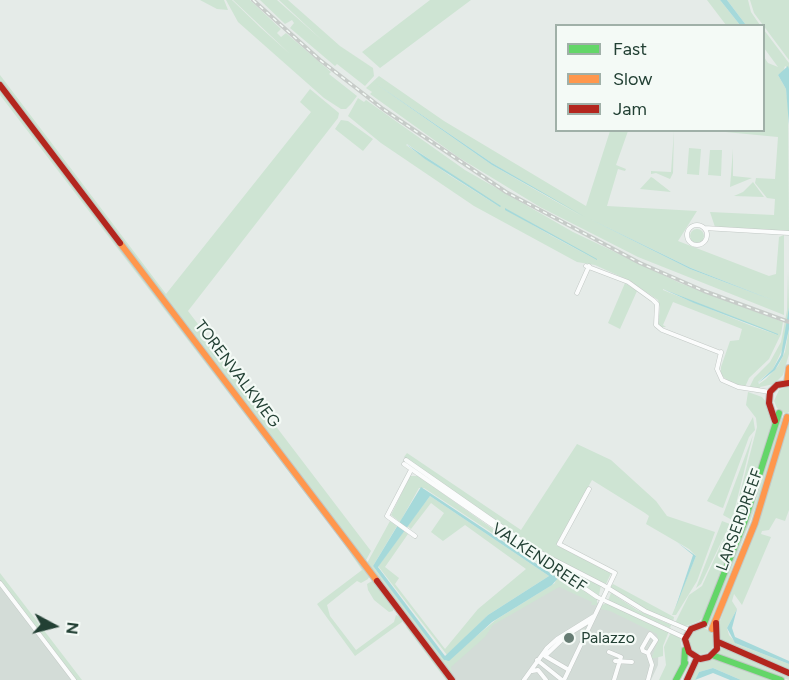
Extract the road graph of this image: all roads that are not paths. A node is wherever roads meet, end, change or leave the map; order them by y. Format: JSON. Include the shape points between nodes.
{"nodes":[{"id":1,"x":0,"y":85,"type":"edge"},
{"id":2,"x":704,"y":228,"type":"junction"},
{"id":3,"x":789,"y":233,"type":"edge"},
{"id":4,"x":577,"y":293,"type":"dead end"},
{"id":5,"x":789,"y":369,"type":"edge"},
{"id":6,"x":786,"y":383,"type":"edge"},
{"id":7,"x":770,"y":397,"type":"junction"},
{"id":8,"x":777,"y":414,"type":"junction"},
{"id":9,"x":788,"y":417,"type":"edge"},
{"id":10,"x":405,"y":462,"type":"dead end"},
{"id":11,"x":413,"y":468,"type":"junction"},
{"id":12,"x":589,"y":489,"type":"dead end"},
{"id":13,"x":415,"y":536,"type":"dead end"},
{"id":14,"x":0,"y":583,"type":"edge"},
{"id":15,"x":607,"y":589,"type":"junction"},
{"id":16,"x":602,"y":600,"type":"junction"},
{"id":17,"x":594,"y":616,"type":"junction"},
{"id":18,"x":591,"y":623,"type":"junction"},
{"id":19,"x":702,"y":624,"type":"junction"},
{"id":20,"x":578,"y":625,"type":"junction"},
{"id":21,"x":713,"y":629,"type":"junction"},
{"id":22,"x":687,"y":630,"type":"junction"},
{"id":23,"x":584,"y":637,"type":"junction"},
{"id":24,"x":684,"y":638,"type":"junction"},
{"id":25,"x":717,"y":641,"type":"junction"},
{"id":26,"x":609,"y":652,"type":"dead end"},
{"id":27,"x":648,"y":653,"type":"junction"},
{"id":28,"x":688,"y":653,"type":"junction"},
{"id":29,"x":712,"y":655,"type":"junction"},
{"id":30,"x":698,"y":659,"type":"junction"},
{"id":31,"x":537,"y":660,"type":"junction"},
{"id":32,"x":615,"y":661,"type":"dead end"},
{"id":33,"x":621,"y":662,"type":"junction"},
{"id":34,"x":632,"y":662,"type":"dead end"},
{"id":35,"x":569,"y":670,"type":"junction"},
{"id":36,"x":789,"y":673,"type":"edge"},
{"id":37,"x":74,"y":680,"type":"edge"},
{"id":38,"x":452,"y":680,"type":"edge"},
{"id":39,"x":525,"y":680,"type":"edge"},
{"id":40,"x":546,"y":680,"type":"edge"},
{"id":41,"x":563,"y":680,"type":"edge"},
{"id":42,"x":614,"y":680,"type":"edge"},
{"id":43,"x":648,"y":680,"type":"edge"},
{"id":44,"x":676,"y":680,"type":"edge"},
{"id":45,"x":687,"y":680,"type":"edge"},
{"id":46,"x":781,"y":680,"type":"edge"}],
"edges":[{"from":1,"to":38,"type":"main road","name":"TORENVALKWEG"},
{"from":2,"to":2,"type":"street","via":[[690,228],[690,243],[700,245],[706,241],[708,234]]},
{"from":2,"to":3,"type":"street"},
{"from":4,"to":7,"type":"street","via":[[588,266],[628,282],[657,304],[656,325],[662,330],[721,352],[717,369],[722,380]]},
{"from":5,"to":6,"type":"main road"},
{"from":6,"to":7,"type":"main road"},
{"from":7,"to":8,"type":"main road","name":"LARSERDREEF"},
{"from":8,"to":9,"type":"main road"},
{"from":8,"to":19,"type":"main road","name":"LARSERDREEF","via":[[744,523]]},
{"from":9,"to":21,"type":"main road","name":"LARSERDREEF","via":[[751,532]]},
{"from":10,"to":11,"type":"street","name":"VALKENDREEF"},
{"from":11,"to":13,"type":"street","via":[[387,516]]},
{"from":11,"to":15,"type":"street","name":"VALKENDREEF","via":[[535,550]]},
{"from":11,"to":16,"type":"street","name":"VALKENDREEF"},
{"from":12,"to":15,"type":"street","via":[[559,544],[615,573]]},
{"from":14,"to":37,"type":"street"},
{"from":15,"to":16,"type":"street"},
{"from":15,"to":22,"type":"street","name":"VALKENDREEF"},
{"from":16,"to":17,"type":"street"},
{"from":16,"to":24,"type":"street","name":"VALKENDREEF"},
{"from":17,"to":18,"type":"street"},
{"from":17,"to":20,"type":"street"},
{"from":18,"to":20,"type":"street"},
{"from":18,"to":23,"type":"street"},
{"from":19,"to":21,"type":"main road"},
{"from":19,"to":22,"type":"main road"},
{"from":19,"to":24,"type":"main road"},
{"from":20,"to":23,"type":"street"},
{"from":20,"to":31,"type":"street"},
{"from":20,"to":35,"type":"street","via":[[544,656]]},
{"from":21,"to":25,"type":"main road"},
{"from":22,"to":24,"type":"main road"},
{"from":23,"to":35,"type":"street"},
{"from":24,"to":28,"type":"main road"},
{"from":25,"to":29,"type":"main road"},
{"from":25,"to":30,"type":"main road","via":[[711,653]]},
{"from":25,"to":36,"type":"main road"},
{"from":26,"to":33,"type":"street","via":[[621,657]]},
{"from":27,"to":27,"type":"street","via":[[656,640],[650,634],[642,648]]},
{"from":27,"to":43,"type":"street","via":[[652,667]]},
{"from":28,"to":30,"type":"main road"},
{"from":28,"to":44,"type":"main road"},
{"from":29,"to":30,"type":"main road"},
{"from":29,"to":46,"type":"main road"},
{"from":30,"to":45,"type":"main road"},
{"from":31,"to":39,"type":"street"},
{"from":31,"to":41,"type":"street"},
{"from":32,"to":33,"type":"street"},
{"from":33,"to":34,"type":"street"},
{"from":33,"to":42,"type":"street"},
{"from":35,"to":41,"type":"street"},
{"from":39,"to":40,"type":"street","via":[[536,669]]}]}
